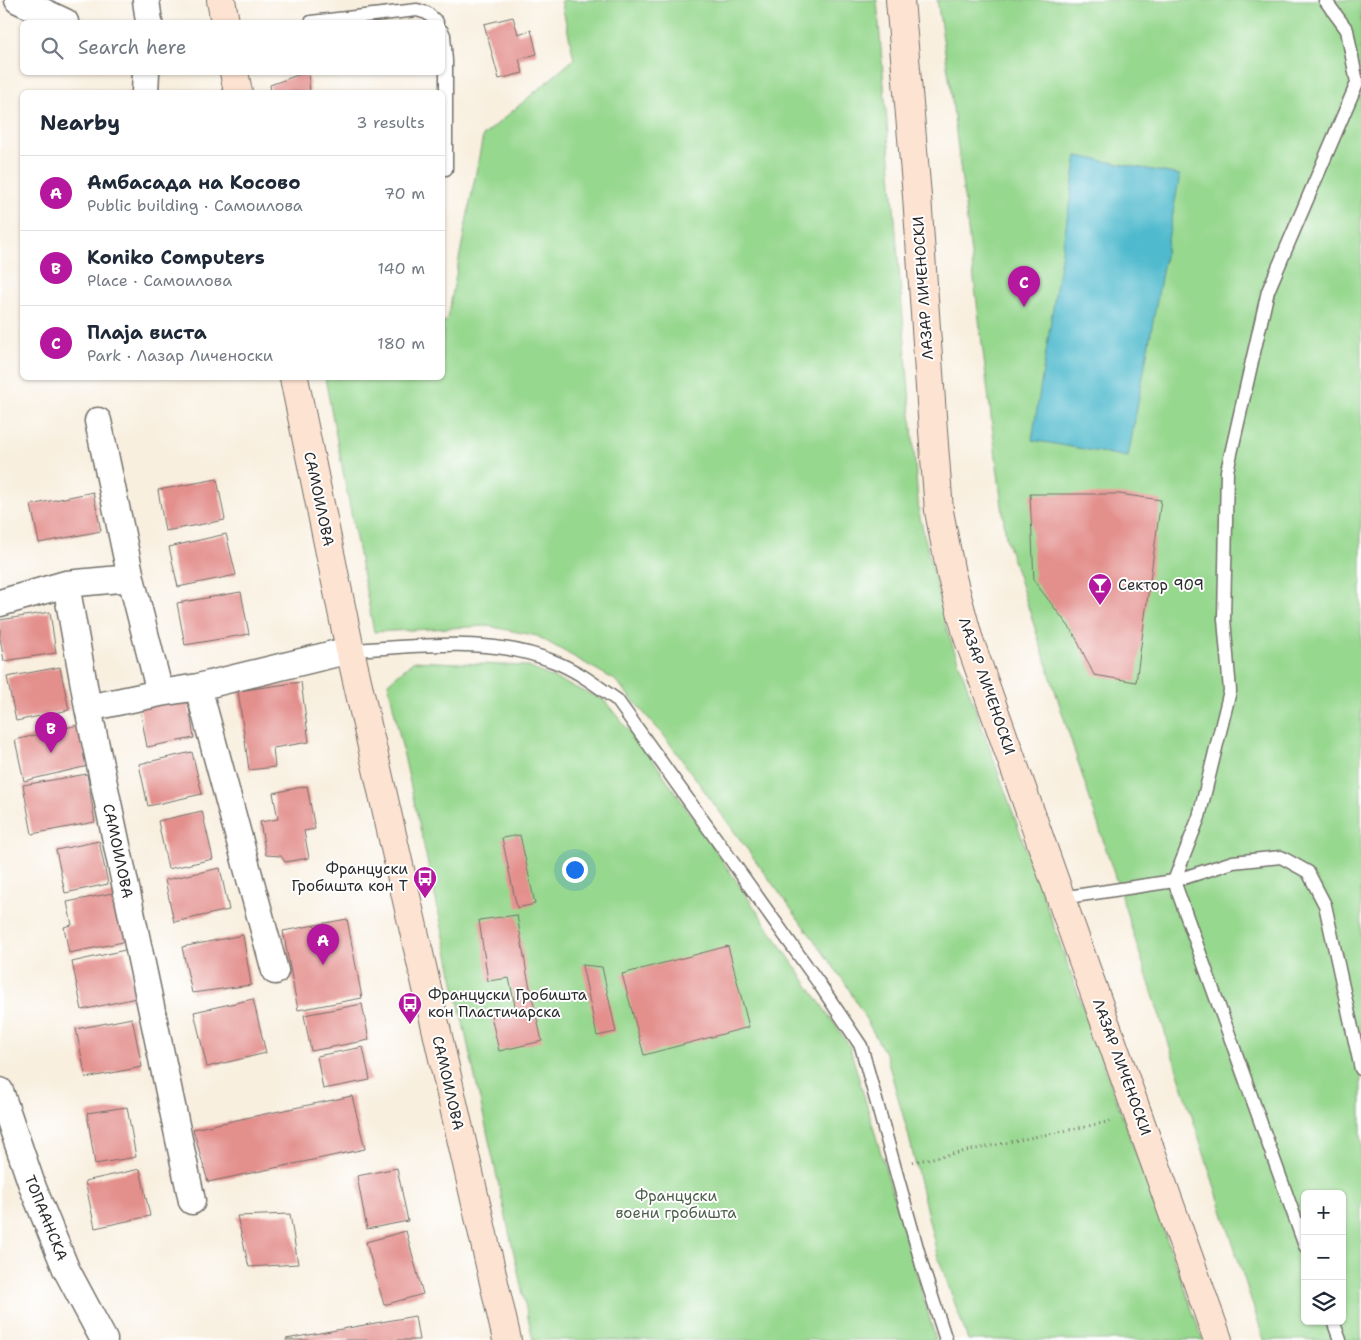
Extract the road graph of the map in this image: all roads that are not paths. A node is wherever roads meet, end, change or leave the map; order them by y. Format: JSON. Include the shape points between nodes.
{"nodes":[{"id":1,"x":18,"y":0,"type":"edge"},
{"id":2,"x":146,"y":0,"type":"edge"},
{"id":3,"x":221,"y":0,"type":"edge"},
{"id":4,"x":900,"y":0,"type":"edge"},
{"id":5,"x":1324,"y":0,"type":"edge"},
{"id":6,"x":61,"y":20,"type":"edge"},
{"id":7,"x":149,"y":20,"type":"edge"},
{"id":8,"x":225,"y":20,"type":"edge"},
{"id":9,"x":329,"y":20,"type":"edge"},
{"id":10,"x":435,"y":20,"type":"edge"},
{"id":11,"x":445,"y":48,"type":"edge"},
{"id":12,"x":146,"y":75,"type":"edge"},
{"id":13,"x":235,"y":75,"type":"edge"},
{"id":14,"x":145,"y":90,"type":"edge"},
{"id":15,"x":238,"y":90,"type":"edge"},
{"id":16,"x":446,"y":169,"type":"dead end"},
{"id":17,"x":294,"y":380,"type":"edge"},
{"id":18,"x":98,"y":421,"type":"dead end"},
{"id":19,"x":131,"y":578,"type":"junction"},
{"id":20,"x":66,"y":584,"type":"junction"},
{"id":21,"x":0,"y":603,"type":"edge"},
{"id":22,"x":350,"y":650,"type":"junction"},
{"id":23,"x":198,"y":687,"type":"junction"},
{"id":24,"x":160,"y":693,"type":"junction"},
{"id":25,"x":88,"y":708,"type":"junction"},
{"id":26,"x":1174,"y":881,"type":"junction"},
{"id":27,"x":1061,"y":898,"type":"junction"},
{"id":28,"x":274,"y":970,"type":"dead end"},
{"id":29,"x":1361,"y":1069,"type":"edge"},
{"id":30,"x":0,"y":1090,"type":"edge"},
{"id":31,"x":192,"y":1201,"type":"dead end"},
{"id":32,"x":1301,"y":1235,"type":"edge"},
{"id":33,"x":1334,"y":1325,"type":"edge"},
{"id":34,"x":104,"y":1340,"type":"edge"},
{"id":35,"x":507,"y":1340,"type":"edge"},
{"id":36,"x":946,"y":1340,"type":"edge"},
{"id":37,"x":1218,"y":1340,"type":"edge"},
{"id":38,"x":1340,"y":1340,"type":"edge"}],
"edges":[{"from":1,"to":6,"type":"street"},
{"from":2,"to":7,"type":"street"},
{"from":3,"to":8,"type":"street"},
{"from":4,"to":27,"type":"street","name":"ЛАЗАР ЛИЧЕНОСКИ","via":[[932,431],[940,511],[951,574],[968,637]]},
{"from":5,"to":26,"type":"lane","via":[[1347,30],[1357,83],[1268,291],[1227,471],[1224,619],[1230,691],[1199,817]]},
{"from":9,"to":10,"type":"lane","via":[[417,10]]},
{"from":11,"to":16,"type":"lane"},
{"from":12,"to":14,"type":"street"},
{"from":13,"to":15,"type":"street"},
{"from":17,"to":22,"type":"street","name":"САМОИЛОВА"},
{"from":18,"to":19,"type":"street"},
{"from":19,"to":20,"type":"street"},
{"from":19,"to":24,"type":"street"},
{"from":20,"to":21,"type":"street"},
{"from":20,"to":25,"type":"street","name":"САМОИЛОВА"},
{"from":22,"to":23,"type":"street"},
{"from":22,"to":35,"type":"street","name":"САМОИЛОВА"},
{"from":22,"to":36,"type":"lane","via":[[457,644],[521,650],[556,662],[617,700],[861,1046]]},
{"from":23,"to":24,"type":"street"},
{"from":23,"to":28,"type":"street"},
{"from":24,"to":25,"type":"street"},
{"from":25,"to":31,"type":"street","name":"САМОИЛОВА"},
{"from":26,"to":27,"type":"lane"},
{"from":26,"to":29,"type":"lane","via":[[1233,862],[1281,857],[1308,872],[1325,905]]},
{"from":26,"to":32,"type":"lane"},
{"from":27,"to":37,"type":"street","name":"ЛАЗАР ЛИЧЕНОСКИ"},
{"from":30,"to":34,"type":"street","name":"ТОПААНСКА","via":[[33,1188],[66,1270]]},
{"from":33,"to":38,"type":"lane"}]}
